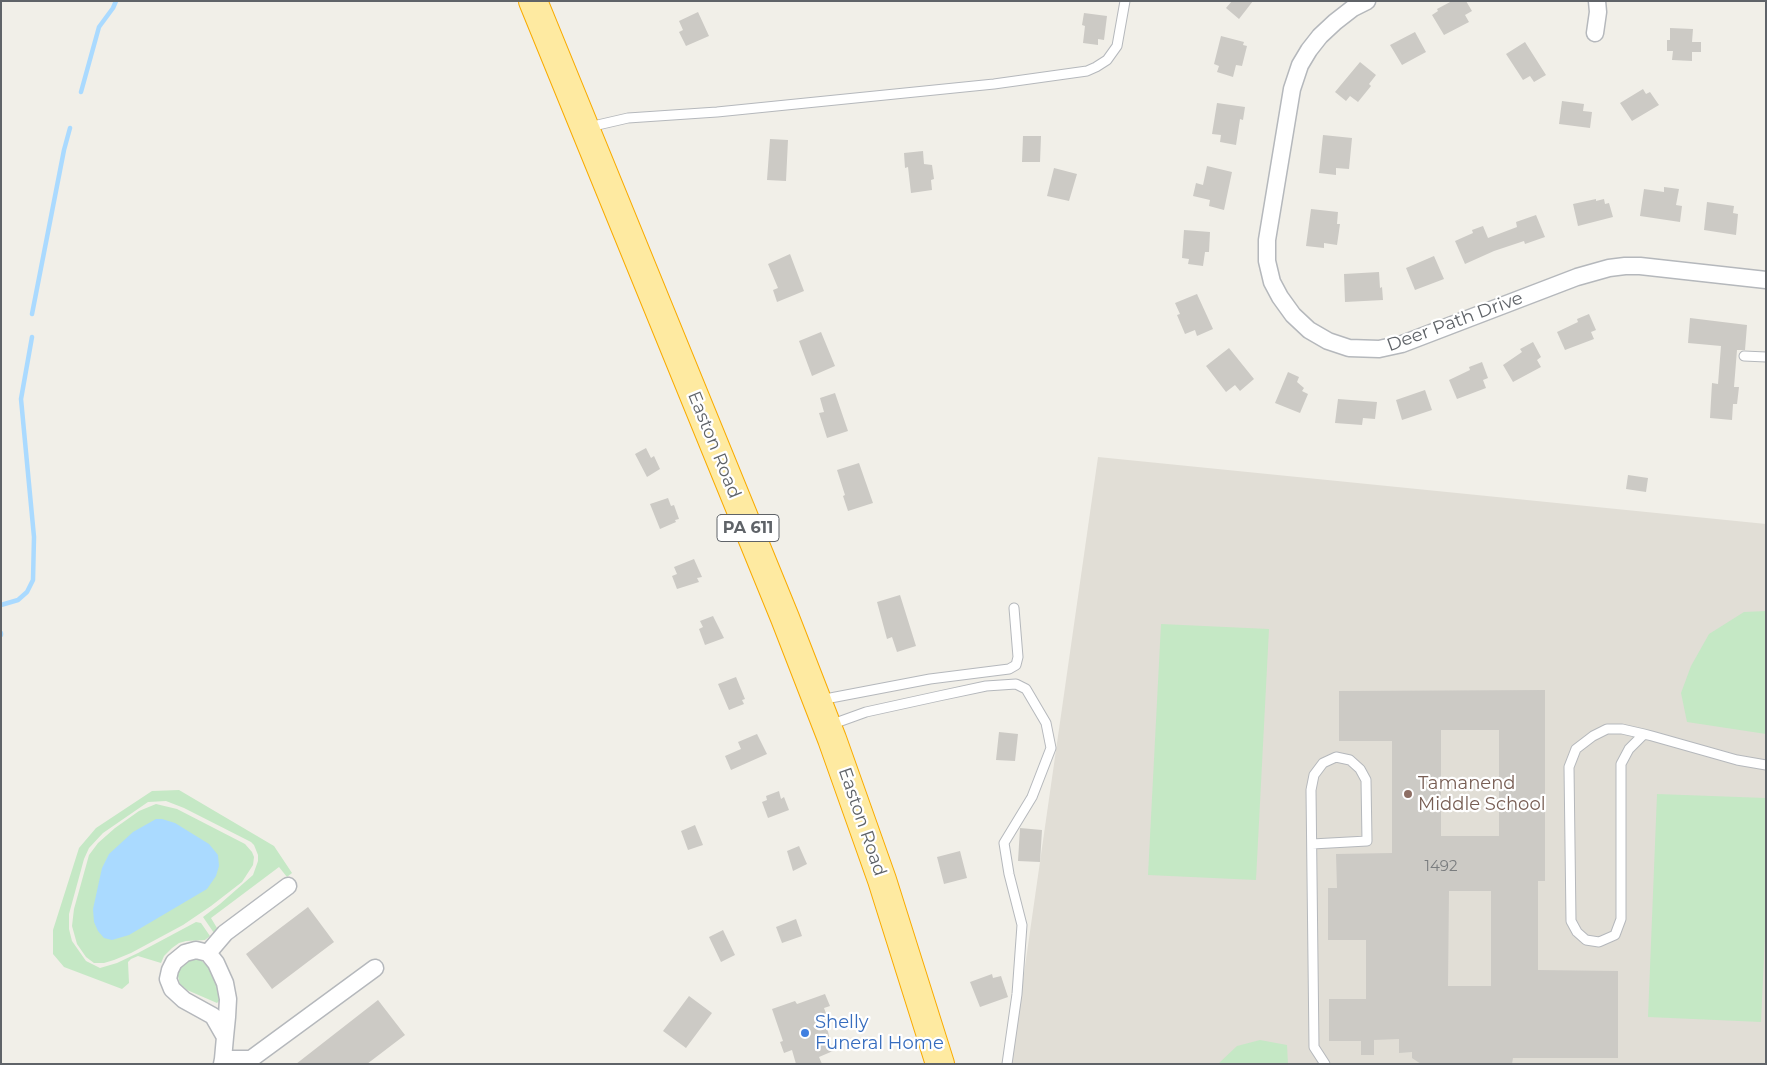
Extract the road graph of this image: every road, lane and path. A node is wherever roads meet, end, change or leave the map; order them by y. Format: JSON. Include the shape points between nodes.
{"nodes":[{"id":1,"x":533,"y":1,"type":"edge"},
{"id":2,"x":1125,"y":1,"type":"edge"},
{"id":3,"x":1367,"y":1,"type":"edge"},
{"id":4,"x":1597,"y":1,"type":"edge"},
{"id":5,"x":1595,"y":34,"type":"dead end"},
{"id":6,"x":584,"y":128,"type":"junction"},
{"id":7,"x":1766,"y":280,"type":"edge"},
{"id":8,"x":1744,"y":356,"type":"dead end"},
{"id":9,"x":1766,"y":357,"type":"edge"},
{"id":10,"x":1014,"y":608,"type":"dead end"},
{"id":11,"x":817,"y":700,"type":"junction"},
{"id":12,"x":827,"y":726,"type":"junction"},
{"id":13,"x":1644,"y":734,"type":"junction"},
{"id":14,"x":1766,"y":765,"type":"edge"},
{"id":15,"x":1312,"y":844,"type":"junction"},
{"id":16,"x":288,"y":886,"type":"dead end"},
{"id":17,"x":208,"y":953,"type":"junction"},
{"id":18,"x":375,"y":968,"type":"dead end"},
{"id":19,"x":225,"y":1037,"type":"junction"},
{"id":20,"x":222,"y":1061,"type":"edge"},
{"id":21,"x":940,"y":1064,"type":"edge"},
{"id":22,"x":1007,"y":1064,"type":"edge"},
{"id":23,"x":1325,"y":1064,"type":"edge"}],
"edges":[{"from":1,"to":6,"type":"highway","name":"Easton Road","number":"PA 611"},
{"from":2,"to":6,"type":"lane","via":[[1117,46],[1107,60],[1087,71],[994,84],[628,118]]},
{"from":3,"to":7,"type":"street","name":"Deer Path Drive","via":[[1320,36],[1300,65],[1292,89],[1267,240],[1267,262],[1280,297],[1309,330],[1349,348],[1379,349],[1402,344],[1578,277],[1624,266]]},
{"from":4,"to":5,"type":"street"},
{"from":6,"to":11,"type":"highway","name":"Easton Road","number":"PA 611"},
{"from":8,"to":9,"type":"lane"},
{"from":10,"to":11,"type":"lane","via":[[1018,658],[1016,665],[1009,669],[930,679]]},
{"from":11,"to":12,"type":"highway","name":"Easton Road","number":"PA 611"},
{"from":12,"to":21,"type":"highway","name":"Easton Road","number":"PA 611","via":[[882,880]]},
{"from":12,"to":22,"type":"lane","via":[[866,712],[986,686],[1016,684],[1026,689],[1046,723],[1051,748],[1032,797],[1004,843],[1022,925]]},
{"from":13,"to":13,"type":"lane","via":[[1607,729],[1576,749],[1569,767],[1571,921],[1586,940],[1599,942],[1615,935],[1620,919],[1621,764],[1629,749]]},
{"from":13,"to":14,"type":"lane"},
{"from":15,"to":15,"type":"lane","via":[[1311,790],[1314,775],[1323,763],[1336,757],[1350,760],[1366,780],[1367,841]]},
{"from":15,"to":23,"type":"lane","via":[[1314,1047]]},
{"from":16,"to":17,"type":"street","via":[[225,933]]},
{"from":17,"to":19,"type":"street","via":[[222,973],[227,989]]},
{"from":17,"to":19,"type":"street","via":[[196,950],[177,958],[170,970],[169,983],[176,994],[213,1016]]},
{"from":18,"to":20,"type":"street","via":[[251,1059]]},
{"from":19,"to":20,"type":"street"}]}
